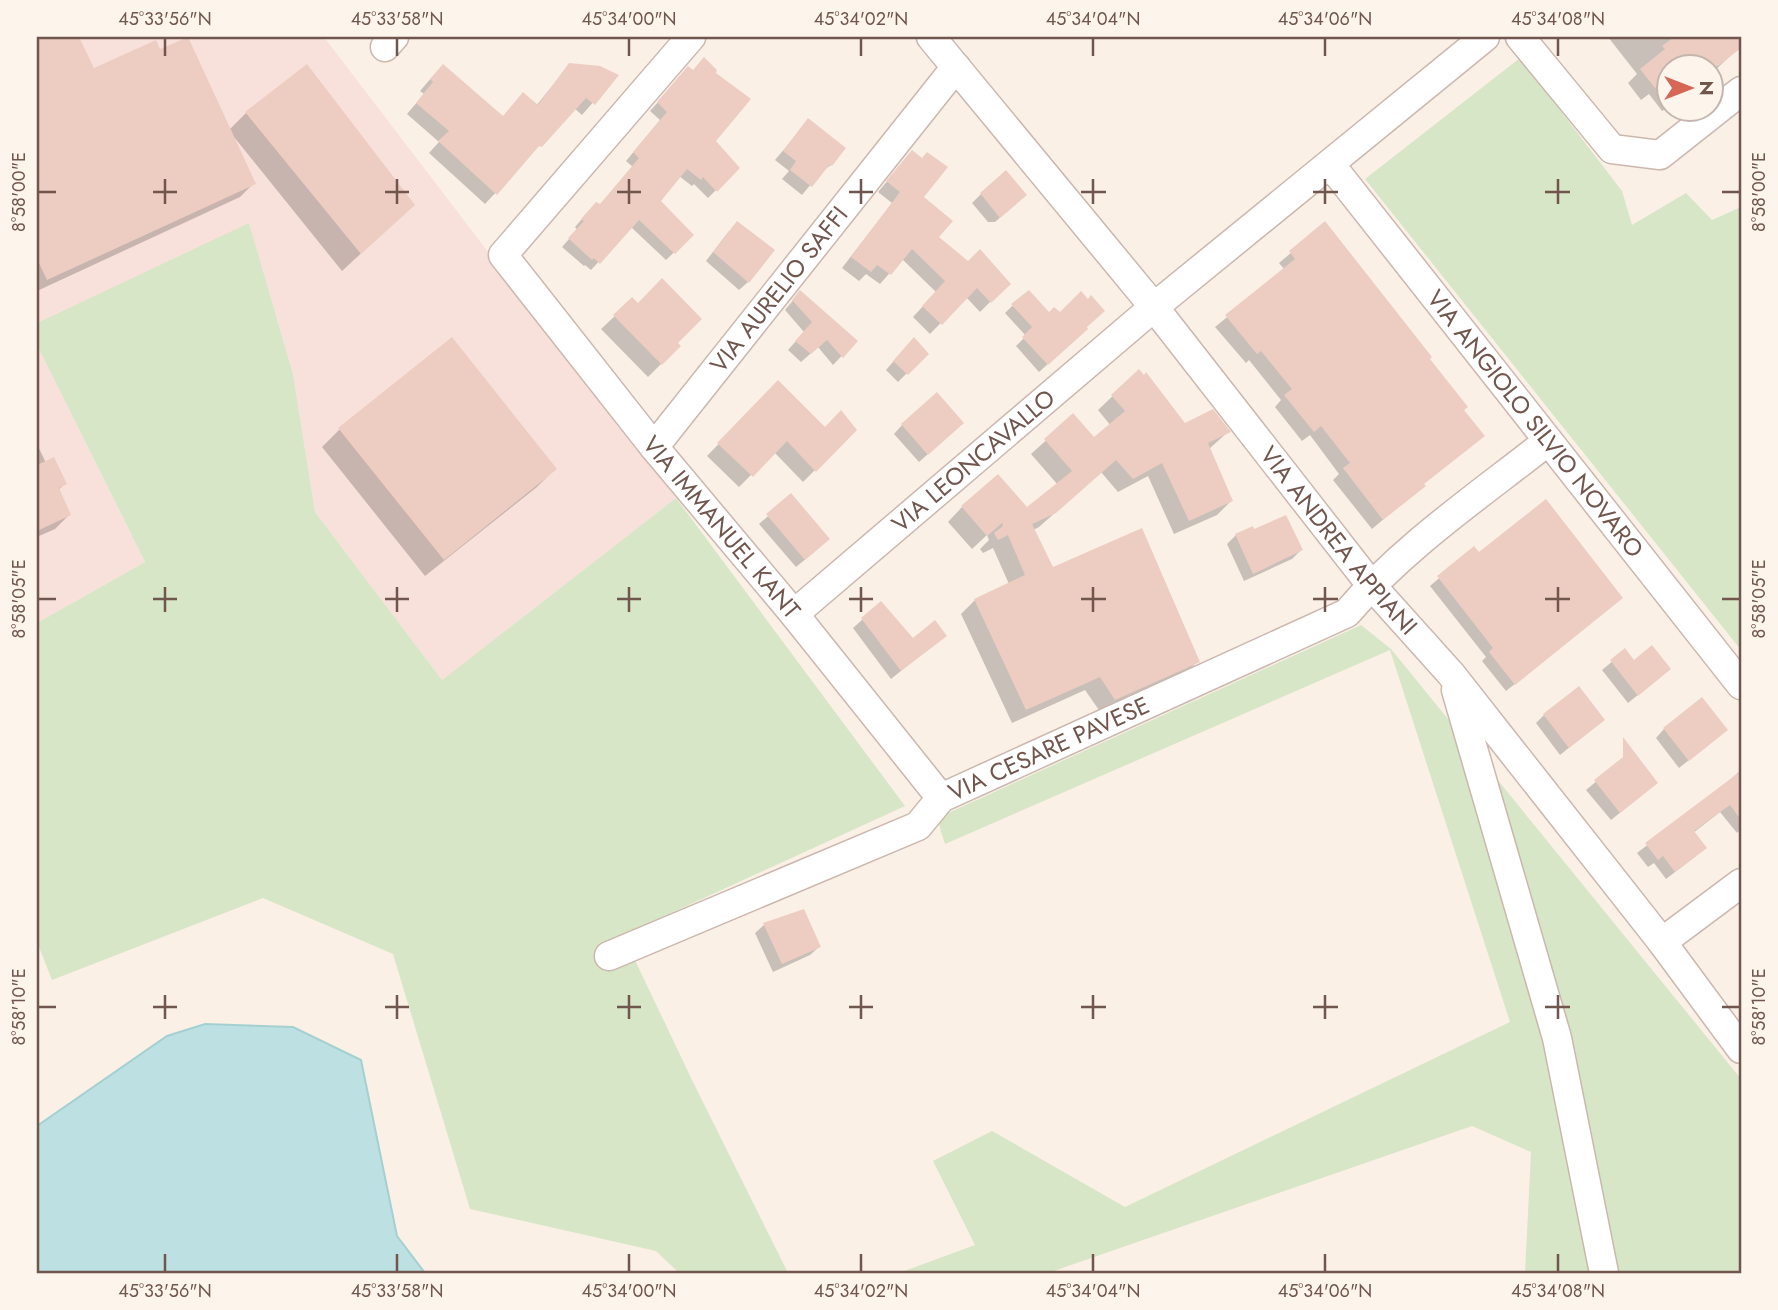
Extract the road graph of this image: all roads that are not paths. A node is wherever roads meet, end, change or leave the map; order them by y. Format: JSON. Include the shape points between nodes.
{"nodes":[{"id":1,"x":691,"y":37,"type":"edge"},
{"id":2,"x":931,"y":37,"type":"edge"},
{"id":3,"x":1485,"y":37,"type":"edge"},
{"id":4,"x":1520,"y":37,"type":"edge"},
{"id":5,"x":956,"y":67,"type":"junction"},
{"id":6,"x":1741,"y":91,"type":"edge"},
{"id":7,"x":1329,"y":164,"type":"junction"},
{"id":8,"x":1154,"y":307,"type":"junction"},
{"id":9,"x":1548,"y":441,"type":"junction"},
{"id":10,"x":654,"y":447,"type":"junction"},
{"id":11,"x":1371,"y":585,"type":"junction"},
{"id":12,"x":794,"y":614,"type":"junction"},
{"id":13,"x":1451,"y":674,"type":"junction"},
{"id":14,"x":1741,"y":685,"type":"edge"},
{"id":15,"x":941,"y":798,"type":"junction"},
{"id":16,"x":1741,"y":883,"type":"edge"},
{"id":17,"x":1662,"y":943,"type":"junction"},
{"id":18,"x":609,"y":956,"type":"dead end"},
{"id":19,"x":1741,"y":1049,"type":"edge"},
{"id":20,"x":1604,"y":1273,"type":"edge"}],
"edges":[{"from":1,"to":10,"type":"street","name":"VIA IMMANUEL KANT","via":[[503,255]]},
{"from":2,"to":5,"type":"street","name":"VIA ANDREA APPIANI"},
{"from":3,"to":7,"type":"street","name":"VIA LEONCAVALLO"},
{"from":4,"to":6,"type":"street","via":[[1612,149],[1660,155]]},
{"from":5,"to":8,"type":"street","name":"VIA ANDREA APPIANI"},
{"from":5,"to":10,"type":"street","name":"VIA AURELIO SAFFI"},
{"from":7,"to":8,"type":"street","name":"VIA LEONCAVALLO"},
{"from":7,"to":9,"type":"street","name":"VIA ANGIOLO SILVIO NOVARO"},
{"from":8,"to":11,"type":"street","name":"VIA ANDREA APPIANI"},
{"from":8,"to":12,"type":"street","name":"VIA LEONCAVALLO"},
{"from":9,"to":11,"type":"street","name":"VIA CESARE PAVESE"},
{"from":9,"to":14,"type":"street","name":"VIA ANGIOLO SILVIO NOVARO"},
{"from":10,"to":12,"type":"street","name":"VIA IMMANUEL KANT"},
{"from":11,"to":13,"type":"street","name":"VIA ANDREA APPIANI"},
{"from":11,"to":15,"type":"street","name":"VIA CESARE PAVESE","via":[[1347,613]]},
{"from":12,"to":15,"type":"street","name":"VIA IMMANUEL KANT"},
{"from":13,"to":17,"type":"street","name":"VIA ANDREA APPIANI"},
{"from":13,"to":20,"type":"street","via":[[1557,1038]]},
{"from":15,"to":18,"type":"street","name":"VIA CESARE PAVESE","via":[[918,826]]},
{"from":16,"to":17,"type":"street"},
{"from":17,"to":19,"type":"street","name":"VIA ANDREA APPIANI"}]}
